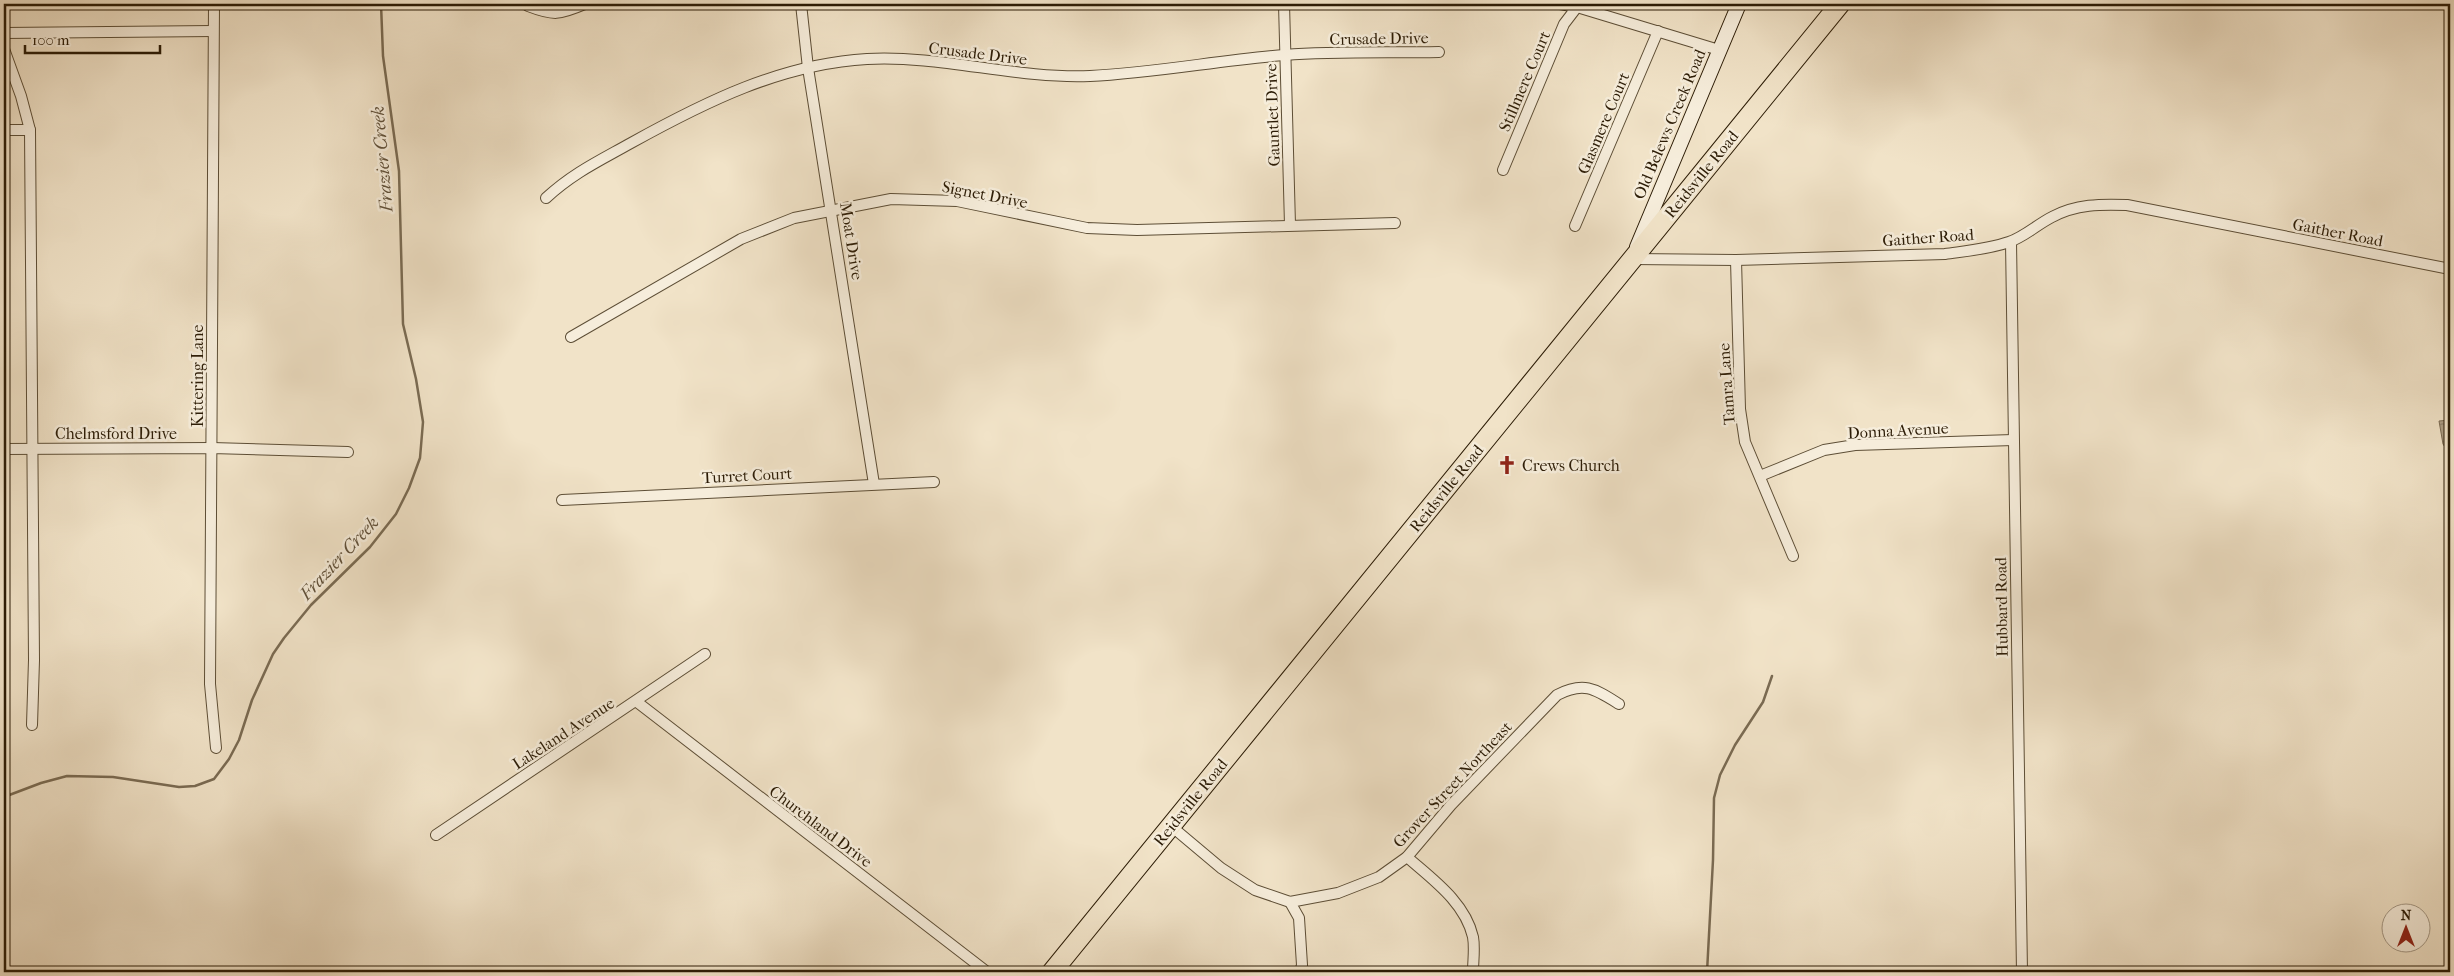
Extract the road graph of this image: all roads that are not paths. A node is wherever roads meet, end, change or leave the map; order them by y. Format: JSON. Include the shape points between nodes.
{"nodes":[{"id":1,"x":214,"y":4,"type":"edge"},
{"id":2,"x":585,"y":4,"type":"edge"},
{"id":3,"x":802,"y":4,"type":"edge"},
{"id":4,"x":1284,"y":4,"type":"edge"},
{"id":5,"x":1560,"y":4,"type":"edge"},
{"id":6,"x":1739,"y":4,"type":"edge"},
{"id":7,"x":1840,"y":4,"type":"edge"},
{"id":8,"x":528,"y":6,"type":"dead end"},
{"id":9,"x":1577,"y":7,"type":"junction"},
{"id":10,"x":213,"y":31,"type":"junction"},
{"id":11,"x":1658,"y":32,"type":"junction"},
{"id":12,"x":4,"y":33,"type":"edge"},
{"id":13,"x":4,"y":49,"type":"edge"},
{"id":14,"x":1718,"y":50,"type":"junction"},
{"id":15,"x":1439,"y":52,"type":"dead end"},
{"id":16,"x":1286,"y":55,"type":"junction"},
{"id":17,"x":808,"y":68,"type":"junction"},
{"id":18,"x":4,"y":130,"type":"edge"},
{"id":19,"x":30,"y":130,"type":"junction"},
{"id":20,"x":1503,"y":170,"type":"dead end"},
{"id":21,"x":546,"y":198,"type":"dead end"},
{"id":22,"x":832,"y":211,"type":"junction"},
{"id":23,"x":1395,"y":222,"type":"dead end"},
{"id":24,"x":1290,"y":225,"type":"junction"},
{"id":25,"x":1575,"y":226,"type":"dead end"},
{"id":26,"x":2011,"y":242,"type":"junction"},
{"id":27,"x":1632,"y":259,"type":"junction"},
{"id":28,"x":1736,"y":260,"type":"junction"},
{"id":29,"x":2450,"y":269,"type":"edge"},
{"id":30,"x":571,"y":337,"type":"dead end"},
{"id":31,"x":2013,"y":440,"type":"junction"},
{"id":32,"x":34,"y":448,"type":"junction"},
{"id":33,"x":212,"y":448,"type":"junction"},
{"id":34,"x":4,"y":449,"type":"edge"},
{"id":35,"x":348,"y":452,"type":"dead end"},
{"id":36,"x":1760,"y":476,"type":"junction"},
{"id":37,"x":934,"y":482,"type":"dead end"},
{"id":38,"x":874,"y":484,"type":"junction"},
{"id":39,"x":562,"y":500,"type":"dead end"},
{"id":40,"x":1793,"y":556,"type":"dead end"},
{"id":41,"x":705,"y":654,"type":"dead end"},
{"id":42,"x":637,"y":702,"type":"junction"},
{"id":43,"x":1619,"y":704,"type":"dead end"},
{"id":44,"x":32,"y":725,"type":"dead end"},
{"id":45,"x":216,"y":748,"type":"dead end"},
{"id":46,"x":1171,"y":826,"type":"junction"},
{"id":47,"x":436,"y":835,"type":"dead end"},
{"id":48,"x":1407,"y":857,"type":"junction"},
{"id":49,"x":1290,"y":902,"type":"junction"},
{"id":50,"x":987,"y":972,"type":"edge"},
{"id":51,"x":1052,"y":972,"type":"edge"},
{"id":52,"x":1300,"y":972,"type":"edge"},
{"id":53,"x":1473,"y":972,"type":"edge"},
{"id":54,"x":2022,"y":972,"type":"edge"}],
"edges":[{"from":1,"to":10,"type":"street","name":"Kittering Lane"},
{"from":2,"to":8,"type":"street","via":[[550,14]]},
{"from":3,"to":17,"type":"street","name":"Moat Drive"},
{"from":4,"to":16,"type":"street","name":"Gauntlet Drive"},
{"from":5,"to":9,"type":"street"},
{"from":6,"to":14,"type":"street","name":"Old Belews Creek Road"},
{"from":7,"to":27,"type":"highway","name":"Reidsville Road"},
{"from":9,"to":11,"type":"street"},
{"from":9,"to":20,"type":"street","name":"Stillmere Court","via":[[1564,24]]},
{"from":10,"to":12,"type":"street"},
{"from":10,"to":33,"type":"street","name":"Kittering Lane"},
{"from":11,"to":14,"type":"street"},
{"from":11,"to":25,"type":"street","name":"Glasmere Court"},
{"from":13,"to":19,"type":"street"},
{"from":14,"to":27,"type":"street","name":"Old Belews Creek Road"},
{"from":15,"to":16,"type":"street","name":"Crusade Drive"},
{"from":16,"to":17,"type":"street","name":"Crusade Drive","via":[[1090,76],[1049,76],[909,60],[866,59]]},
{"from":16,"to":24,"type":"street","name":"Gauntlet Drive"},
{"from":17,"to":21,"type":"street","name":"Crusade Drive","via":[[746,85],[674,119],[568,178]]},
{"from":17,"to":22,"type":"street","name":"Moat Drive"},
{"from":18,"to":19,"type":"street"},
{"from":19,"to":32,"type":"street"},
{"from":22,"to":24,"type":"street","name":"Signet Drive","via":[[891,199],[924,198],[957,201],[1087,228],[1137,230]]},
{"from":22,"to":30,"type":"street","name":"Signet Drive","via":[[794,218],[741,239]]},
{"from":22,"to":38,"type":"street","name":"Moat Drive"},
{"from":23,"to":24,"type":"street","name":"Signet Drive"},
{"from":26,"to":28,"type":"street","name":"Gaither Road","via":[[1945,254]]},
{"from":26,"to":29,"type":"street","name":"Gaither Road","via":[[2054,216],[2076,207],[2127,205]]},
{"from":26,"to":31,"type":"street","name":"Hubbard Road"},
{"from":27,"to":28,"type":"street","name":"Gaither Road"},
{"from":27,"to":46,"type":"highway","name":"Reidsville Road"},
{"from":28,"to":36,"type":"street","name":"Tamra Lane","via":[[1740,409],[1746,442]]},
{"from":31,"to":36,"type":"street","name":"Donna Avenue","via":[[1855,444],[1824,450]]},
{"from":31,"to":54,"type":"street","name":"Hubbard Road"},
{"from":32,"to":33,"type":"street","name":"Chelmsford Drive"},
{"from":32,"to":34,"type":"street","name":"Chelmsford Drive"},
{"from":32,"to":44,"type":"street"},
{"from":33,"to":35,"type":"street","name":"Chelmsford Drive"},
{"from":33,"to":45,"type":"street","name":"Kittering Lane","via":[[210,684]]},
{"from":36,"to":40,"type":"street","name":"Tamra Lane"},
{"from":37,"to":38,"type":"street","name":"Turret Court"},
{"from":38,"to":39,"type":"street","name":"Turret Court"},
{"from":41,"to":42,"type":"street","name":"Lakeland Avenue"},
{"from":42,"to":47,"type":"street","name":"Lakeland Avenue"},
{"from":42,"to":50,"type":"street","name":"Churchland Drive"},
{"from":43,"to":48,"type":"street","name":"Grover Street Northeast","via":[[1593,690],[1574,687],[1557,695]]},
{"from":46,"to":49,"type":"street","via":[[1252,888]]},
{"from":46,"to":51,"type":"highway","name":"Reidsville Road"},
{"from":48,"to":49,"type":"street","name":"Grover Street Northeast","via":[[1379,877],[1338,893]]},
{"from":48,"to":53,"type":"street","via":[[1453,899],[1463,913],[1473,938]]},
{"from":49,"to":52,"type":"street","via":[[1299,918]]}]}
